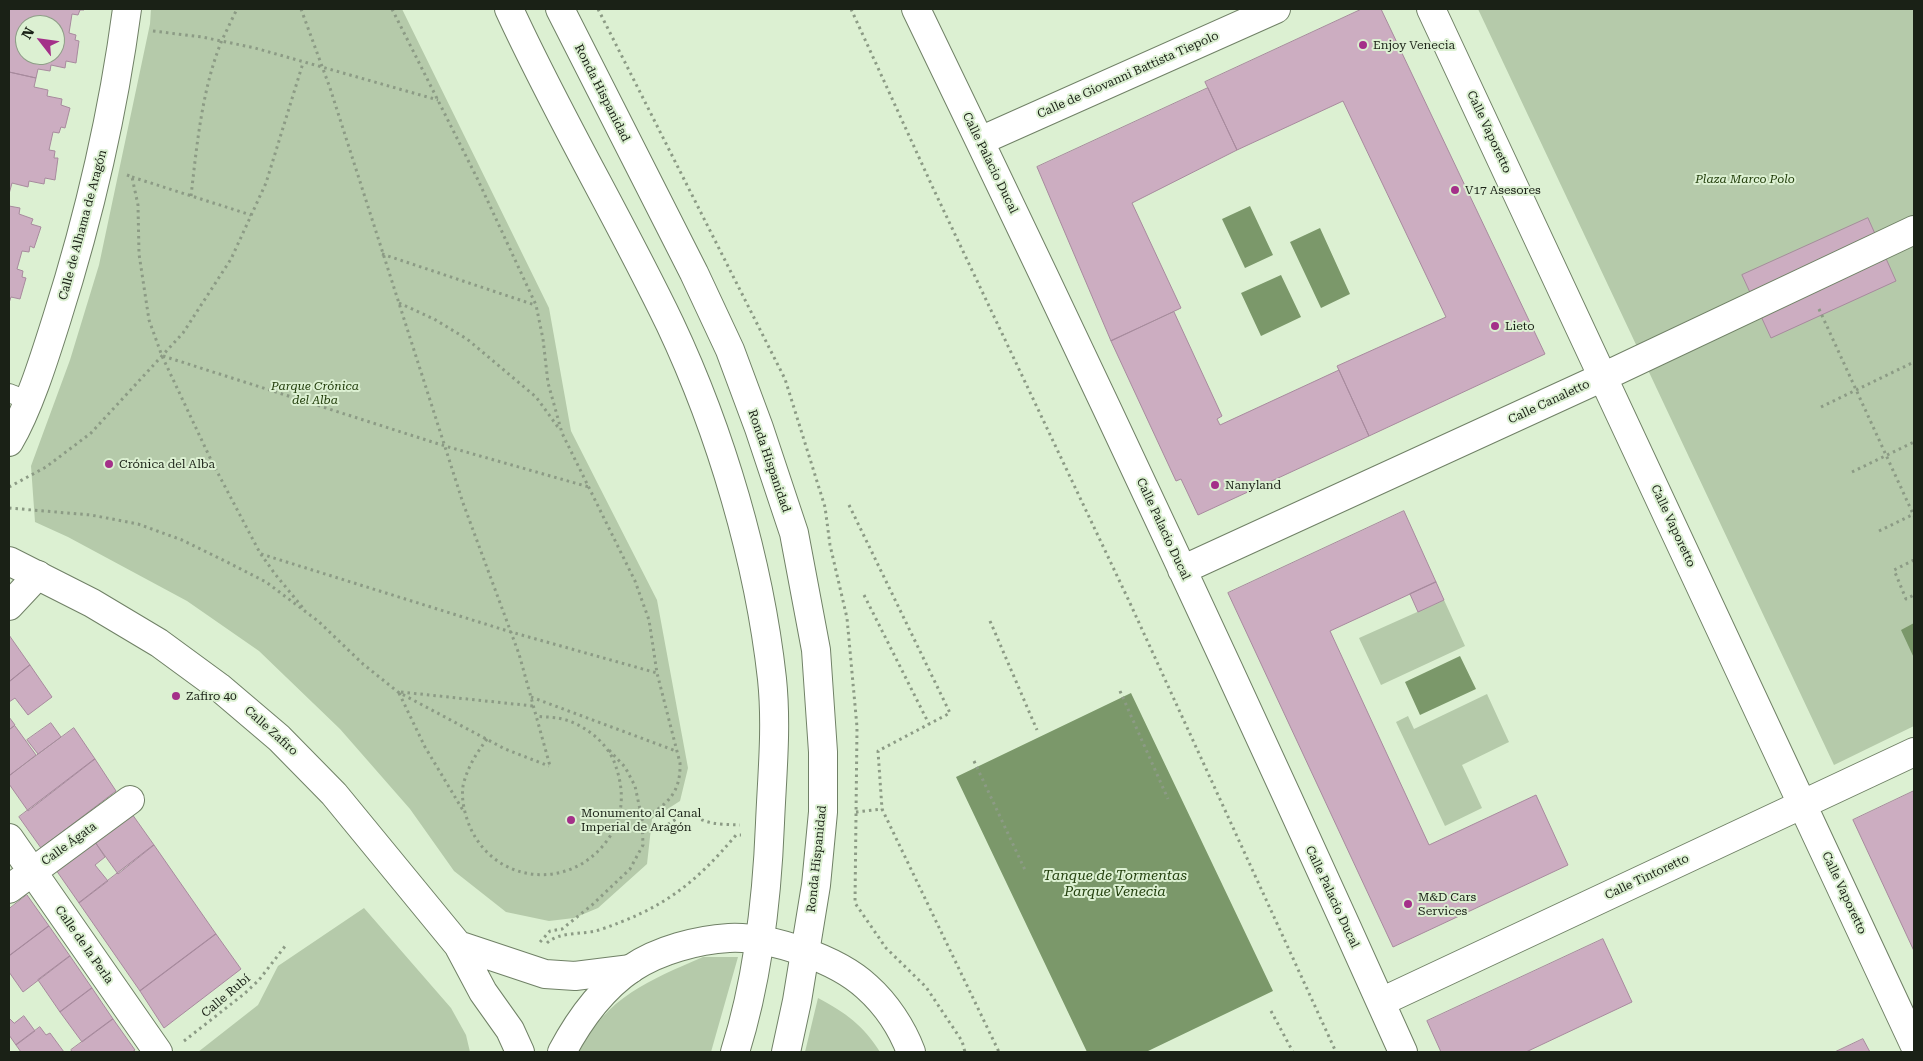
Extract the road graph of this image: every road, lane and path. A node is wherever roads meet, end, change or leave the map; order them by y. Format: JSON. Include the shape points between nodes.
{"nodes":[{"id":1,"x":237,"y":9,"type":"edge"},
{"id":2,"x":301,"y":9,"type":"edge"},
{"id":3,"x":392,"y":9,"type":"edge"},
{"id":4,"x":509,"y":9,"type":"edge"},
{"id":5,"x":560,"y":9,"type":"edge"},
{"id":6,"x":851,"y":9,"type":"edge"},
{"id":7,"x":916,"y":9,"type":"edge"},
{"id":8,"x":1276,"y":9,"type":"edge"},
{"id":9,"x":1431,"y":9,"type":"edge"},
{"id":10,"x":126,"y":19,"type":"edge"},
{"id":11,"x":222,"y":41,"type":"junction"},
{"id":12,"x":303,"y":63,"type":"junction"},
{"id":13,"x":322,"y":67,"type":"junction"},
{"id":14,"x":438,"y":100,"type":"junction"},
{"id":15,"x":980,"y":141,"type":"junction"},
{"id":16,"x":100,"y":167,"type":"junction"},
{"id":17,"x":132,"y":176,"type":"junction"},
{"id":18,"x":191,"y":196,"type":"junction"},
{"id":19,"x":251,"y":215,"type":"junction"},
{"id":20,"x":1914,"y":230,"type":"edge"},
{"id":21,"x":382,"y":254,"type":"junction"},
{"id":22,"x":1806,"y":281,"type":"junction"},
{"id":23,"x":398,"y":302,"type":"junction"},
{"id":24,"x":536,"y":305,"type":"junction"},
{"id":25,"x":162,"y":356,"type":"junction"},
{"id":26,"x":1914,"y":362,"type":"edge"},
{"id":27,"x":1603,"y":377,"type":"junction"},
{"id":28,"x":1856,"y":390,"type":"junction"},
{"id":29,"x":18,"y":397,"type":"edge"},
{"id":30,"x":1821,"y":407,"type":"dead end"},
{"id":31,"x":562,"y":433,"type":"junction"},
{"id":32,"x":1914,"y":442,"type":"edge"},
{"id":33,"x":10,"y":444,"type":"edge"},
{"id":34,"x":445,"y":446,"type":"junction"},
{"id":35,"x":1887,"y":456,"type":"junction"},
{"id":36,"x":1852,"y":472,"type":"dead end"},
{"id":37,"x":9,"y":487,"type":"edge"},
{"id":38,"x":590,"y":487,"type":"junction"},
{"id":39,"x":849,"y":505,"type":"dead end"},
{"id":40,"x":9,"y":508,"type":"edge"},
{"id":41,"x":1914,"y":515,"type":"edge"},
{"id":42,"x":1879,"y":531,"type":"dead end"},
{"id":43,"x":260,"y":553,"type":"junction"},
{"id":44,"x":1914,"y":560,"type":"edge"},
{"id":45,"x":9,"y":561,"type":"edge"},
{"id":46,"x":1182,"y":570,"type":"junction"},
{"id":47,"x":38,"y":575,"type":"junction"},
{"id":48,"x":864,"y":595,"type":"dead end"},
{"id":49,"x":1914,"y":595,"type":"edge"},
{"id":50,"x":9,"y":606,"type":"edge"},
{"id":51,"x":307,"y":612,"type":"junction"},
{"id":52,"x":990,"y":621,"type":"dead end"},
{"id":53,"x":511,"y":632,"type":"junction"},
{"id":54,"x":657,"y":673,"type":"junction"},
{"id":55,"x":1120,"y":691,"type":"dead end"},
{"id":56,"x":398,"y":692,"type":"junction"},
{"id":57,"x":531,"y":697,"type":"junction"},
{"id":58,"x":533,"y":706,"type":"junction"},
{"id":59,"x":536,"y":716,"type":"junction"},
{"id":60,"x":929,"y":724,"type":"junction"},
{"id":61,"x":1037,"y":730,"type":"dead end"},
{"id":62,"x":487,"y":739,"type":"junction"},
{"id":63,"x":601,"y":741,"type":"junction"},
{"id":64,"x":677,"y":751,"type":"junction"},
{"id":65,"x":1914,"y":752,"type":"edge"},
{"id":66,"x":974,"y":761,"type":"dead end"},
{"id":67,"x":1168,"y":799,"type":"dead end"},
{"id":68,"x":130,"y":800,"type":"dead end"},
{"id":69,"x":1803,"y":804,"type":"junction"},
{"id":70,"x":882,"y":808,"type":"junction"},
{"id":71,"x":850,"y":813,"type":"dead end"},
{"id":72,"x":465,"y":814,"type":"junction"},
{"id":73,"x":642,"y":818,"type":"junction"},
{"id":74,"x":743,"y":825,"type":"dead end"},
{"id":75,"x":643,"y":832,"type":"junction"},
{"id":76,"x":743,"y":835,"type":"dead end"},
{"id":77,"x":9,"y":838,"type":"edge"},
{"id":78,"x":856,"y":846,"type":"dead end"},
{"id":79,"x":1025,"y":870,"type":"dead end"},
{"id":80,"x":32,"y":871,"type":"junction"},
{"id":81,"x":9,"y":889,"type":"edge"},
{"id":82,"x":760,"y":940,"type":"junction"},
{"id":83,"x":540,"y":942,"type":"dead end"},
{"id":84,"x":286,"y":945,"type":"dead end"},
{"id":85,"x":458,"y":945,"type":"junction"},
{"id":86,"x":805,"y":952,"type":"junction"},
{"id":87,"x":632,"y":969,"type":"junction"},
{"id":88,"x":532,"y":970,"type":"junction"},
{"id":89,"x":1381,"y":1002,"type":"junction"},
{"id":90,"x":1271,"y":1011,"type":"dead end"},
{"id":91,"x":1914,"y":1044,"type":"edge"},
{"id":92,"x":168,"y":1049,"type":"edge"},
{"id":93,"x":520,"y":1052,"type":"edge"},
{"id":94,"x":562,"y":1052,"type":"edge"},
{"id":95,"x":735,"y":1052,"type":"edge"},
{"id":96,"x":786,"y":1052,"type":"edge"},
{"id":97,"x":911,"y":1052,"type":"edge"},
{"id":98,"x":965,"y":1052,"type":"edge"},
{"id":99,"x":999,"y":1052,"type":"edge"},
{"id":100,"x":1293,"y":1052,"type":"edge"},
{"id":101,"x":1336,"y":1052,"type":"edge"},
{"id":102,"x":1403,"y":1052,"type":"edge"}],
"edges":[{"from":1,"to":11,"type":"path"},
{"from":2,"to":13,"type":"path"},
{"from":3,"to":14,"type":"path"},
{"from":4,"to":82,"type":"main road","via":[[670,325],[707,413],[737,505],[757,586],[772,680],[774,755]]},
{"from":5,"to":86,"type":"main road","name":"Ronda Hispanidad","via":[[730,350],[794,533],[816,650],[823,752],[823,812]]},
{"from":6,"to":101,"type":"path"},
{"from":7,"to":15,"type":"main road","name":"Calle Palacio Ducal"},
{"from":8,"to":15,"type":"main road","name":"Calle de Giovanni Battista Tiepolo"},
{"from":9,"to":27,"type":"main road","name":"Calle Vaporetto"},
{"from":10,"to":11,"type":"path"},
{"from":10,"to":16,"type":"main road","name":"Calle de Alhama de Aragón","via":[[118,80]]},
{"from":11,"to":12,"type":"path"},
{"from":11,"to":18,"type":"path","via":[[198,136]]},
{"from":12,"to":13,"type":"path"},
{"from":12,"to":19,"type":"path","via":[[266,182]]},
{"from":13,"to":14,"type":"path"},
{"from":13,"to":21,"type":"path"},
{"from":14,"to":24,"type":"path"},
{"from":15,"to":46,"type":"main road","name":"Calle Palacio Ducal"},
{"from":16,"to":17,"type":"path"},
{"from":16,"to":29,"type":"main road","name":"Calle de Alhama de Aragón","via":[[48,347]]},
{"from":17,"to":18,"type":"path"},
{"from":17,"to":25,"type":"path","via":[[138,205],[139,254],[149,320]]},
{"from":18,"to":19,"type":"path"},
{"from":19,"to":25,"type":"path","via":[[231,259],[183,332]]},
{"from":20,"to":22,"type":"main road","name":"Calle Canaletto"},
{"from":21,"to":23,"type":"path"},
{"from":21,"to":24,"type":"path"},
{"from":22,"to":27,"type":"main road","name":"Calle Canaletto"},
{"from":22,"to":28,"type":"path"},
{"from":23,"to":31,"type":"path","via":[[434,319],[489,356],[536,397]]},
{"from":23,"to":34,"type":"path"},
{"from":24,"to":31,"type":"path","via":[[548,383]]},
{"from":25,"to":34,"type":"path"},
{"from":25,"to":37,"type":"path","via":[[92,433],[46,467]]},
{"from":25,"to":43,"type":"path"},
{"from":26,"to":28,"type":"path"},
{"from":27,"to":46,"type":"main road","name":"Calle Canaletto"},
{"from":27,"to":69,"type":"main road","name":"Calle Vaporetto"},
{"from":28,"to":30,"type":"path"},
{"from":28,"to":35,"type":"path"},
{"from":29,"to":33,"type":"main road","name":"Calle de Alhama de Aragón"},
{"from":31,"to":38,"type":"path"},
{"from":32,"to":35,"type":"path"},
{"from":34,"to":38,"type":"path"},
{"from":34,"to":53,"type":"path"},
{"from":35,"to":36,"type":"path"},
{"from":35,"to":41,"type":"path"},
{"from":38,"to":54,"type":"path","via":[[635,581],[649,620]]},
{"from":39,"to":60,"type":"path","via":[[950,712]]},
{"from":40,"to":51,"type":"path","via":[[81,514],[138,524],[182,540],[266,582]]},
{"from":41,"to":42,"type":"path"},
{"from":43,"to":51,"type":"path"},
{"from":43,"to":53,"type":"path"},
{"from":44,"to":49,"type":"path","via":[[1894,570],[1906,599]]},
{"from":45,"to":47,"type":"main road","name":"Calle Zafiro"},
{"from":46,"to":89,"type":"main road","name":"Calle Palacio Ducal"},
{"from":47,"to":50,"type":"main road"},
{"from":47,"to":85,"type":"main road","name":"Calle Zafiro","via":[[143,632],[249,711],[322,781]]},
{"from":48,"to":60,"type":"path"},
{"from":51,"to":56,"type":"path"},
{"from":52,"to":61,"type":"path"},
{"from":53,"to":54,"type":"path"},
{"from":53,"to":57,"type":"path"},
{"from":54,"to":64,"type":"path"},
{"from":55,"to":67,"type":"path"},
{"from":56,"to":58,"type":"path"},
{"from":56,"to":62,"type":"path"},
{"from":56,"to":72,"type":"path","via":[[425,747]]},
{"from":57,"to":58,"type":"path"},
{"from":57,"to":64,"type":"path"},
{"from":58,"to":59,"type":"path"},
{"from":59,"to":62,"type":"path","via":[[550,766]]},
{"from":59,"to":63,"type":"path","via":[[560,718],[582,726]]},
{"from":60,"to":70,"type":"path","via":[[878,751]]},
{"from":62,"to":72,"type":"path","via":[[471,762],[463,788]]},
{"from":63,"to":72,"type":"path","via":[[614,761],[622,784],[622,808],[613,834],[596,856],[572,870],[545,876],[518,872],[494,859],[476,839]]},
{"from":63,"to":73,"type":"path","via":[[625,767],[635,786]]},
{"from":64,"to":73,"type":"path","via":[[680,773],[676,790],[658,810]]},
{"from":65,"to":69,"type":"main road","name":"Calle Tintoretto"},
{"from":66,"to":79,"type":"path"},
{"from":68,"to":80,"type":"main road","name":"Calle Ágata"},
{"from":69,"to":89,"type":"main road","name":"Calle Tintoretto"},
{"from":69,"to":91,"type":"main road","name":"Calle Vaporetto"},
{"from":70,"to":71,"type":"path"},
{"from":70,"to":99,"type":"path"},
{"from":73,"to":75,"type":"path"},
{"from":74,"to":75,"type":"path","via":[[714,824],[687,812],[667,825]]},
{"from":75,"to":83,"type":"path","via":[[643,845],[630,869],[573,922],[562,929],[550,931]]},
{"from":76,"to":88,"type":"path","via":[[736,835],[702,873],[676,894],[647,911],[594,931],[553,938]]},
{"from":77,"to":80,"type":"main road","name":"Calle de la Perla"},
{"from":78,"to":98,"type":"path","via":[[855,903],[886,948],[926,987],[962,1041]]},
{"from":80,"to":81,"type":"main road","name":"Calle Ágata"},
{"from":80,"to":92,"type":"main road","name":"Calle de la Perla"},
{"from":82,"to":86,"type":"main road"},
{"from":82,"to":87,"type":"main road","via":[[708,940],[654,957]]},
{"from":82,"to":95,"type":"main road"},
{"from":84,"to":92,"type":"path","name":"Calle Rubí","via":[[260,980]]},
{"from":85,"to":88,"type":"main road"},
{"from":85,"to":93,"type":"main road","name":"Calle Zafiro"},
{"from":86,"to":96,"type":"main road","name":"Ronda Hispanidad"},
{"from":86,"to":97,"type":"main road","via":[[831,962],[866,986],[887,1008]]},
{"from":87,"to":88,"type":"main road","via":[[575,976]]},
{"from":87,"to":94,"type":"main road","via":[[599,996]]},
{"from":89,"to":102,"type":"main road","name":"Calle Palacio Ducal"},
{"from":90,"to":100,"type":"path"}]}
